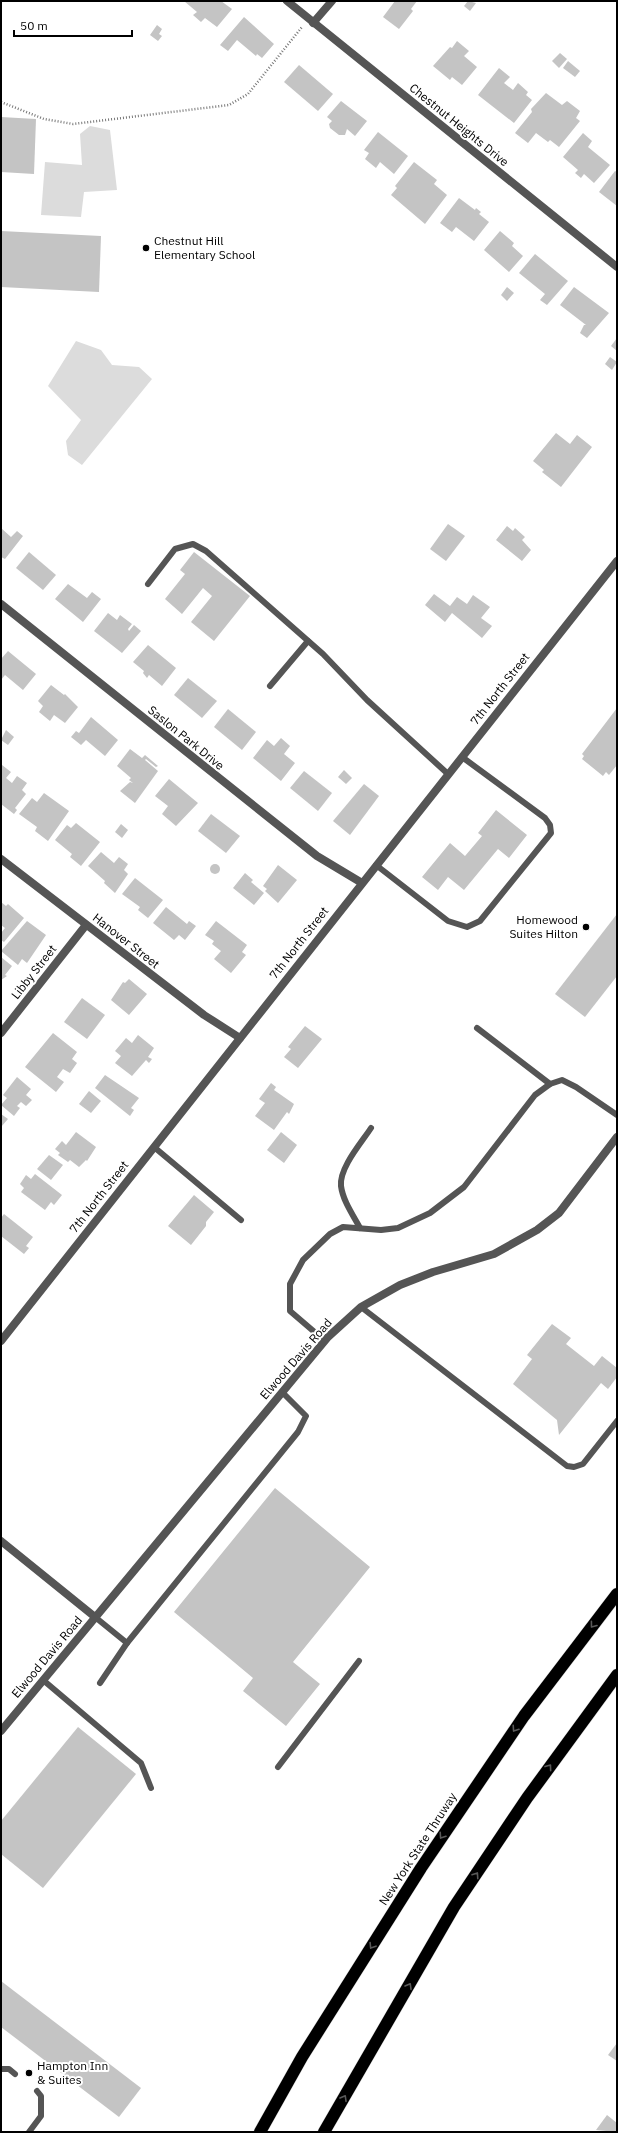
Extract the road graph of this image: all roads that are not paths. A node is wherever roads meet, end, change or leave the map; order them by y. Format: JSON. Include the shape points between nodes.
{"nodes":[{"id":1,"x":287,"y":1,"type":"edge"},
{"id":2,"x":332,"y":1,"type":"edge"},
{"id":3,"x":310,"y":20,"type":"junction"},
{"id":4,"x":617,"y":267,"type":"edge"},
{"id":5,"x":617,"y":561,"type":"edge"},
{"id":6,"x":148,"y":584,"type":"dead end"},
{"id":7,"x":1,"y":604,"type":"edge"},
{"id":8,"x":308,"y":641,"type":"junction"},
{"id":9,"x":270,"y":686,"type":"dead end"},
{"id":10,"x":462,"y":757,"type":"junction"},
{"id":11,"x":448,"y":774,"type":"junction"},
{"id":12,"x":1,"y":859,"type":"edge"},
{"id":13,"x":376,"y":865,"type":"junction"},
{"id":14,"x":362,"y":883,"type":"junction"},
{"id":15,"x":86,"y":925,"type":"junction"},
{"id":16,"x":477,"y":1028,"type":"dead end"},
{"id":17,"x":1,"y":1033,"type":"edge"},
{"id":18,"x":240,"y":1038,"type":"junction"},
{"id":19,"x":550,"y":1084,"type":"junction"},
{"id":20,"x":617,"y":1115,"type":"edge"},
{"id":21,"x":371,"y":1128,"type":"dead end"},
{"id":22,"x":617,"y":1137,"type":"edge"},
{"id":23,"x":154,"y":1147,"type":"junction"},
{"id":24,"x":241,"y":1220,"type":"dead end"},
{"id":25,"x":360,"y":1228,"type":"junction"},
{"id":26,"x":362,"y":1307,"type":"junction"},
{"id":27,"x":1,"y":1341,"type":"edge"},
{"id":28,"x":325,"y":1341,"type":"junction"},
{"id":29,"x":282,"y":1392,"type":"junction"},
{"id":30,"x":617,"y":1421,"type":"edge"},
{"id":31,"x":1,"y":1541,"type":"edge"},
{"id":32,"x":617,"y":1594,"type":"edge"},
{"id":33,"x":95,"y":1617,"type":"junction"},
{"id":34,"x":127,"y":1643,"type":"junction"},
{"id":35,"x":359,"y":1662,"type":"dead end"},
{"id":36,"x":617,"y":1675,"type":"edge"},
{"id":37,"x":43,"y":1680,"type":"junction"},
{"id":38,"x":100,"y":1683,"type":"dead end"},
{"id":39,"x":1,"y":1731,"type":"edge"},
{"id":40,"x":278,"y":1768,"type":"dead end"},
{"id":41,"x":151,"y":1788,"type":"dead end"},
{"id":42,"x":1,"y":2069,"type":"edge"},
{"id":43,"x":15,"y":2074,"type":"dead end"},
{"id":44,"x":37,"y":2091,"type":"dead end"},
{"id":45,"x":29,"y":2132,"type":"edge"},
{"id":46,"x":260,"y":2132,"type":"edge"},
{"id":47,"x":324,"y":2132,"type":"edge"}],
"edges":[{"from":1,"to":3,"type":"street","name":"Chestnut Heights Drive"},
{"from":2,"to":3,"type":"street"},
{"from":3,"to":4,"type":"street","name":"Chestnut Heights Drive"},
{"from":5,"to":10,"type":"street","name":"7th North Street"},
{"from":6,"to":8,"type":"lane","via":[[175,549],[193,544],[206,551]]},
{"from":7,"to":14,"type":"street","name":"Saslon Park Drive","via":[[317,856]]},
{"from":8,"to":9,"type":"lane"},
{"from":8,"to":11,"type":"lane","via":[[367,700]]},
{"from":10,"to":11,"type":"street","name":"7th North Street"},
{"from":10,"to":13,"type":"lane","via":[[545,818],[550,825],[551,833],[480,921],[466,927],[448,921]]},
{"from":11,"to":13,"type":"street","name":"7th North Street"},
{"from":12,"to":15,"type":"street","name":"Hanover Street"},
{"from":13,"to":14,"type":"street","name":"7th North Street"},
{"from":14,"to":18,"type":"street","name":"7th North Street"},
{"from":15,"to":17,"type":"street","name":"Libby Street"},
{"from":15,"to":18,"type":"street","name":"Hanover Street","via":[[204,1015]]},
{"from":16,"to":19,"type":"lane"},
{"from":18,"to":23,"type":"street","name":"7th North Street"},
{"from":19,"to":20,"type":"lane","via":[[562,1080]]},
{"from":19,"to":25,"type":"lane","via":[[535,1095],[464,1187],[430,1213],[398,1228]]},
{"from":21,"to":25,"type":"lane","via":[[349,1161],[341,1186]]},
{"from":22,"to":26,"type":"street","name":"Elwood Davis Road","via":[[559,1213],[537,1230],[494,1254],[400,1285]]},
{"from":23,"to":24,"type":"lane"},
{"from":23,"to":27,"type":"street","name":"7th North Street"},
{"from":25,"to":28,"type":"lane","via":[[343,1227],[330,1234],[303,1260],[290,1284],[290,1311]]},
{"from":26,"to":28,"type":"street","name":"Elwood Davis Road"},
{"from":26,"to":30,"type":"lane","via":[[567,1466],[583,1464]]},
{"from":28,"to":29,"type":"street","name":"Elwood Davis Road"},
{"from":29,"to":33,"type":"street","name":"Elwood Davis Road"},
{"from":29,"to":34,"type":"lane","via":[[306,1416],[298,1432]]},
{"from":31,"to":33,"type":"street","name":"Elwood Davis Road"},
{"from":32,"to":46,"type":"highway","name":"New York State Thruway","one_way":true,"via":[[524,1716],[421,1868],[302,2057]]},
{"from":33,"to":34,"type":"lane"},
{"from":33,"to":37,"type":"street","name":"Elwood Davis Road"},
{"from":34,"to":38,"type":"lane"},
{"from":35,"to":40,"type":"lane"},
{"from":47,"to":36,"type":"highway","one_way":true,"via":[[454,1908],[527,1798]]},
{"from":37,"to":39,"type":"street","name":"Elwood Davis Road"},
{"from":37,"to":41,"type":"lane","via":[[141,1763]]},
{"from":42,"to":43,"type":"lane","via":[[9,2069]]},
{"from":44,"to":45,"type":"lane","via":[[41,2096],[41,2116]]}]}
